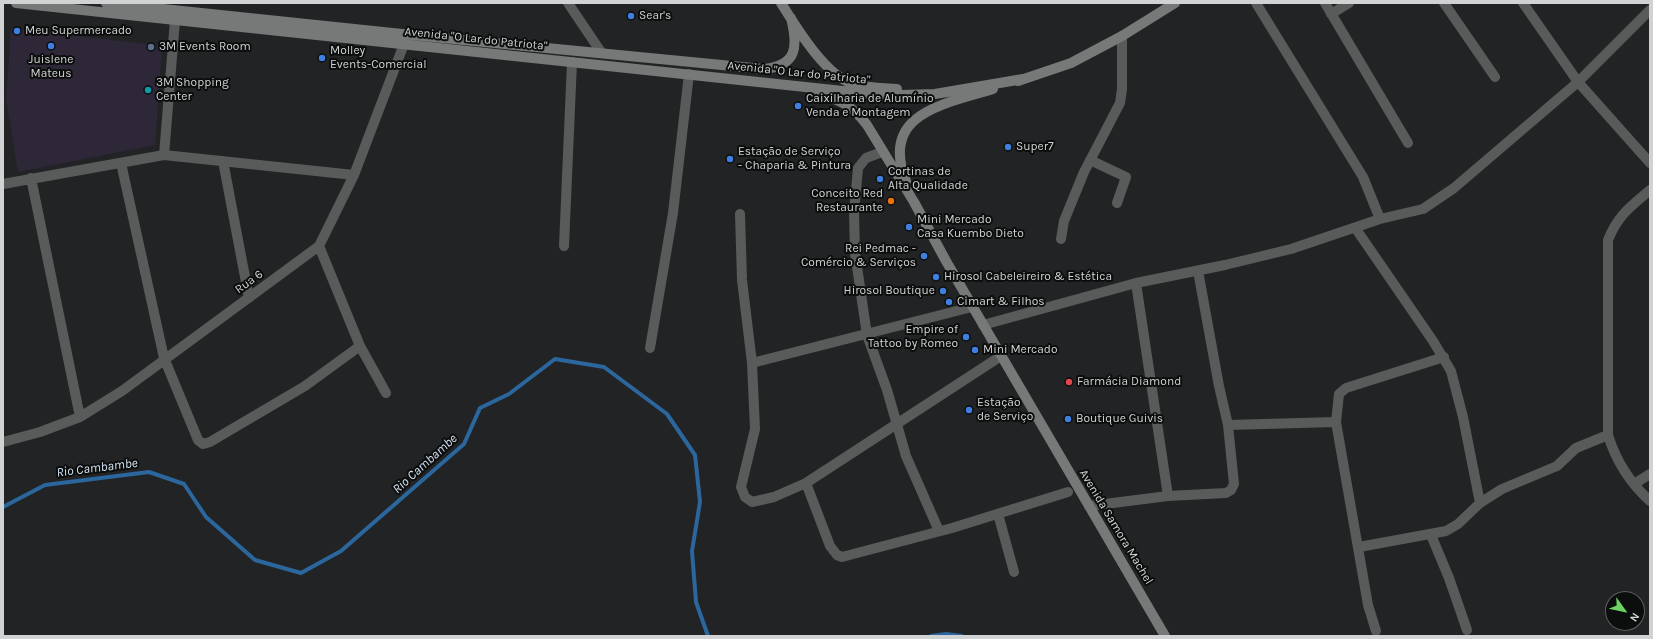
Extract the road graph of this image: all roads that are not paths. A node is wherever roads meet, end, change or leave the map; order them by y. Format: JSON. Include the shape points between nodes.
{"nodes":[{"id":1,"x":16,"y":3,"type":"edge"},
{"id":2,"x":106,"y":3,"type":"edge"},
{"id":3,"x":568,"y":3,"type":"edge"},
{"id":4,"x":781,"y":3,"type":"edge"},
{"id":5,"x":1175,"y":3,"type":"edge"},
{"id":6,"x":1256,"y":3,"type":"edge"},
{"id":7,"x":1325,"y":3,"type":"edge"},
{"id":8,"x":1349,"y":3,"type":"edge"},
{"id":9,"x":1444,"y":3,"type":"edge"},
{"id":10,"x":1523,"y":3,"type":"edge"},
{"id":11,"x":1650,"y":10,"type":"edge"},
{"id":12,"x":176,"y":11,"type":"edge"},
{"id":13,"x":1331,"y":14,"type":"junction"},
{"id":14,"x":791,"y":18,"type":"junction"},
{"id":15,"x":1122,"y":36,"type":"junction"},
{"id":16,"x":404,"y":44,"type":"junction"},
{"id":17,"x":600,"y":52,"type":"junction"},
{"id":18,"x":572,"y":62,"type":"junction"},
{"id":19,"x":689,"y":74,"type":"junction"},
{"id":20,"x":1495,"y":77,"type":"dead end"},
{"id":21,"x":1023,"y":79,"type":"junction"},
{"id":22,"x":1578,"y":82,"type":"junction"},
{"id":23,"x":806,"y":88,"type":"junction"},
{"id":24,"x":935,"y":94,"type":"junction"},
{"id":25,"x":1408,"y":143,"type":"dead end"},
{"id":26,"x":882,"y":152,"type":"junction"},
{"id":27,"x":164,"y":155,"type":"junction"},
{"id":28,"x":1090,"y":160,"type":"junction"},
{"id":29,"x":223,"y":161,"type":"junction"},
{"id":30,"x":121,"y":163,"type":"junction"},
{"id":31,"x":1650,"y":163,"type":"edge"},
{"id":32,"x":354,"y":175,"type":"junction"},
{"id":33,"x":31,"y":178,"type":"junction"},
{"id":34,"x":3,"y":184,"type":"edge"},
{"id":35,"x":1650,"y":190,"type":"edge"},
{"id":36,"x":914,"y":202,"type":"junction"},
{"id":37,"x":1117,"y":203,"type":"dead end"},
{"id":38,"x":740,"y":214,"type":"dead end"},
{"id":39,"x":1380,"y":219,"type":"junction"},
{"id":40,"x":1356,"y":229,"type":"junction"},
{"id":41,"x":1061,"y":238,"type":"dead end"},
{"id":42,"x":319,"y":246,"type":"junction"},
{"id":43,"x":564,"y":246,"type":"dead end"},
{"id":44,"x":1198,"y":271,"type":"junction"},
{"id":45,"x":1136,"y":283,"type":"junction"},
{"id":46,"x":249,"y":298,"type":"junction"},
{"id":47,"x":972,"y":307,"type":"junction"},
{"id":48,"x":983,"y":325,"type":"junction"},
{"id":49,"x":867,"y":335,"type":"junction"},
{"id":50,"x":360,"y":346,"type":"junction"},
{"id":51,"x":650,"y":348,"type":"dead end"},
{"id":52,"x":1001,"y":356,"type":"junction"},
{"id":53,"x":1444,"y":357,"type":"junction"},
{"id":54,"x":164,"y":358,"type":"junction"},
{"id":55,"x":752,"y":363,"type":"junction"},
{"id":56,"x":386,"y":393,"type":"dead end"},
{"id":57,"x":80,"y":417,"type":"junction"},
{"id":58,"x":1336,"y":422,"type":"junction"},
{"id":59,"x":896,"y":425,"type":"junction"},
{"id":60,"x":1228,"y":425,"type":"junction"},
{"id":61,"x":1608,"y":435,"type":"junction"},
{"id":62,"x":3,"y":442,"type":"edge"},
{"id":63,"x":1650,"y":474,"type":"edge"},
{"id":64,"x":806,"y":483,"type":"junction"},
{"id":65,"x":1634,"y":484,"type":"junction"},
{"id":66,"x":1068,"y":492,"type":"dead end"},
{"id":67,"x":1168,"y":496,"type":"junction"},
{"id":68,"x":1650,"y":501,"type":"edge"},
{"id":69,"x":1480,"y":503,"type":"junction"},
{"id":70,"x":1089,"y":506,"type":"junction"},
{"id":71,"x":998,"y":514,"type":"junction"},
{"id":72,"x":939,"y":531,"type":"junction"},
{"id":73,"x":1431,"y":535,"type":"junction"},
{"id":74,"x":1359,"y":547,"type":"junction"},
{"id":75,"x":1014,"y":572,"type":"dead end"},
{"id":76,"x":1467,"y":630,"type":"dead end"},
{"id":77,"x":1376,"y":631,"type":"dead end"},
{"id":78,"x":1165,"y":636,"type":"edge"}],
"edges":[{"from":1,"to":12,"type":"main road","name":"Avenida \"O Lar do Patriota\""},
{"from":2,"to":12,"type":"main road","name":"Avenida \"O Lar do Patriota\""},
{"from":3,"to":17,"type":"street"},
{"from":4,"to":14,"type":"main road"},
{"from":5,"to":15,"type":"main road","name":"Avenida \"O Lar do Patriota\""},
{"from":6,"to":39,"type":"street","via":[[1364,177]]},
{"from":7,"to":13,"type":"street"},
{"from":8,"to":13,"type":"street"},
{"from":9,"to":20,"type":"street"},
{"from":10,"to":22,"type":"street"},
{"from":11,"to":22,"type":"street"},
{"from":12,"to":16,"type":"main road","name":"Avenida \"O Lar do Patriota\""},
{"from":12,"to":17,"type":"main road","name":"Avenida \"O Lar do Patriota\""},
{"from":12,"to":27,"type":"street"},
{"from":13,"to":25,"type":"street"},
{"from":14,"to":17,"type":"main road","name":"Avenida \"O Lar do Patriota\"","via":[[796,41],[793,53],[786,63],[770,68]]},
{"from":14,"to":24,"type":"main road","name":"Avenida \"O Lar do Patriota\"","via":[[826,65],[844,80],[854,84]]},
{"from":15,"to":21,"type":"main road","name":"Avenida \"O Lar do Patriota\"","via":[[1071,63]]},
{"from":15,"to":28,"type":"street","via":[[1120,103]]},
{"from":16,"to":18,"type":"main road","name":"Avenida \"O Lar do Patriota\""},
{"from":16,"to":32,"type":"street","name":"Rua 6"},
{"from":18,"to":19,"type":"main road","name":"Avenida \"O Lar do Patriota\""},
{"from":18,"to":43,"type":"street"},
{"from":19,"to":23,"type":"main road","name":"Avenida \"O Lar do Patriota\""},
{"from":19,"to":51,"type":"street","via":[[673,213]]},
{"from":21,"to":24,"type":"main road","name":"Avenida \"O Lar do Patriota\""},
{"from":21,"to":36,"type":"main road","name":"Avenida \"O Lar do Patriota\"","via":[[932,108],[914,120],[903,136],[898,156],[900,168]]},
{"from":22,"to":31,"type":"street"},
{"from":22,"to":39,"type":"street","via":[[1454,188],[1423,209]]},
{"from":23,"to":24,"type":"main road","name":"Avenida \"O Lar do Patriota\"","via":[[871,94]]},
{"from":23,"to":26,"type":"main road","via":[[846,102],[867,125]]},
{"from":26,"to":36,"type":"main road"},
{"from":26,"to":49,"type":"street","via":[[866,158],[858,168],[854,212],[855,253]]},
{"from":27,"to":29,"type":"street"},
{"from":27,"to":30,"type":"street"},
{"from":28,"to":37,"type":"street","via":[[1126,177]]},
{"from":28,"to":41,"type":"street","via":[[1072,200]]},
{"from":29,"to":32,"type":"street"},
{"from":29,"to":46,"type":"street"},
{"from":30,"to":33,"type":"street"},
{"from":30,"to":54,"type":"street"},
{"from":32,"to":42,"type":"street","name":"Rua 6"},
{"from":33,"to":34,"type":"street"},
{"from":33,"to":57,"type":"street"},
{"from":35,"to":61,"type":"street","via":[[1614,223],[1608,240]]},
{"from":36,"to":47,"type":"main road","name":"Avenida Samora Machel"},
{"from":38,"to":55,"type":"street","via":[[742,280]]},
{"from":39,"to":40,"type":"street"},
{"from":40,"to":44,"type":"street","via":[[1291,249]]},
{"from":40,"to":53,"type":"street"},
{"from":42,"to":46,"type":"street","name":"Rua 6"},
{"from":42,"to":50,"type":"street"},
{"from":44,"to":45,"type":"street"},
{"from":44,"to":60,"type":"street"},
{"from":45,"to":48,"type":"street"},
{"from":45,"to":67,"type":"street"},
{"from":46,"to":54,"type":"street","name":"Rua 6"},
{"from":47,"to":48,"type":"main road","name":"Avenida Samora Machel"},
{"from":47,"to":49,"type":"street"},
{"from":48,"to":52,"type":"main road","name":"Avenida Samora Machel"},
{"from":49,"to":55,"type":"street"},
{"from":49,"to":59,"type":"street","via":[[887,390]]},
{"from":50,"to":54,"type":"street","via":[[293,393],[203,444],[198,440]]},
{"from":50,"to":56,"type":"street"},
{"from":52,"to":59,"type":"street"},
{"from":52,"to":70,"type":"main road","name":"Avenida Samora Machel"},
{"from":53,"to":58,"type":"street","via":[[1342,391],[1338,394]]},
{"from":53,"to":69,"type":"street","via":[[1451,371],[1463,417]]},
{"from":54,"to":57,"type":"street","name":"Rua 6","via":[[122,391]]},
{"from":55,"to":64,"type":"street","via":[[755,429],[740,487],[745,497],[752,502],[763,501]]},
{"from":57,"to":62,"type":"street","name":"Rua 6"},
{"from":58,"to":60,"type":"street"},
{"from":58,"to":74,"type":"street"},
{"from":59,"to":64,"type":"street"},
{"from":59,"to":72,"type":"street","via":[[906,456]]},
{"from":60,"to":67,"type":"street","via":[[1234,484],[1231,490],[1226,494]]},
{"from":61,"to":65,"type":"street","via":[[1613,453]]},
{"from":61,"to":69,"type":"street","via":[[1576,448],[1557,466],[1502,489]]},
{"from":63,"to":65,"type":"street"},
{"from":64,"to":72,"type":"street","via":[[830,546],[837,555],[852,554]]},
{"from":65,"to":68,"type":"street"},
{"from":66,"to":71,"type":"street"},
{"from":67,"to":70,"type":"street"},
{"from":69,"to":73,"type":"street","via":[[1458,524]]},
{"from":70,"to":78,"type":"main road","name":"Avenida Samora Machel"},
{"from":71,"to":72,"type":"street"},
{"from":71,"to":75,"type":"street"},
{"from":73,"to":74,"type":"street"},
{"from":73,"to":76,"type":"street"},
{"from":74,"to":77,"type":"street","via":[[1368,605]]}]}
